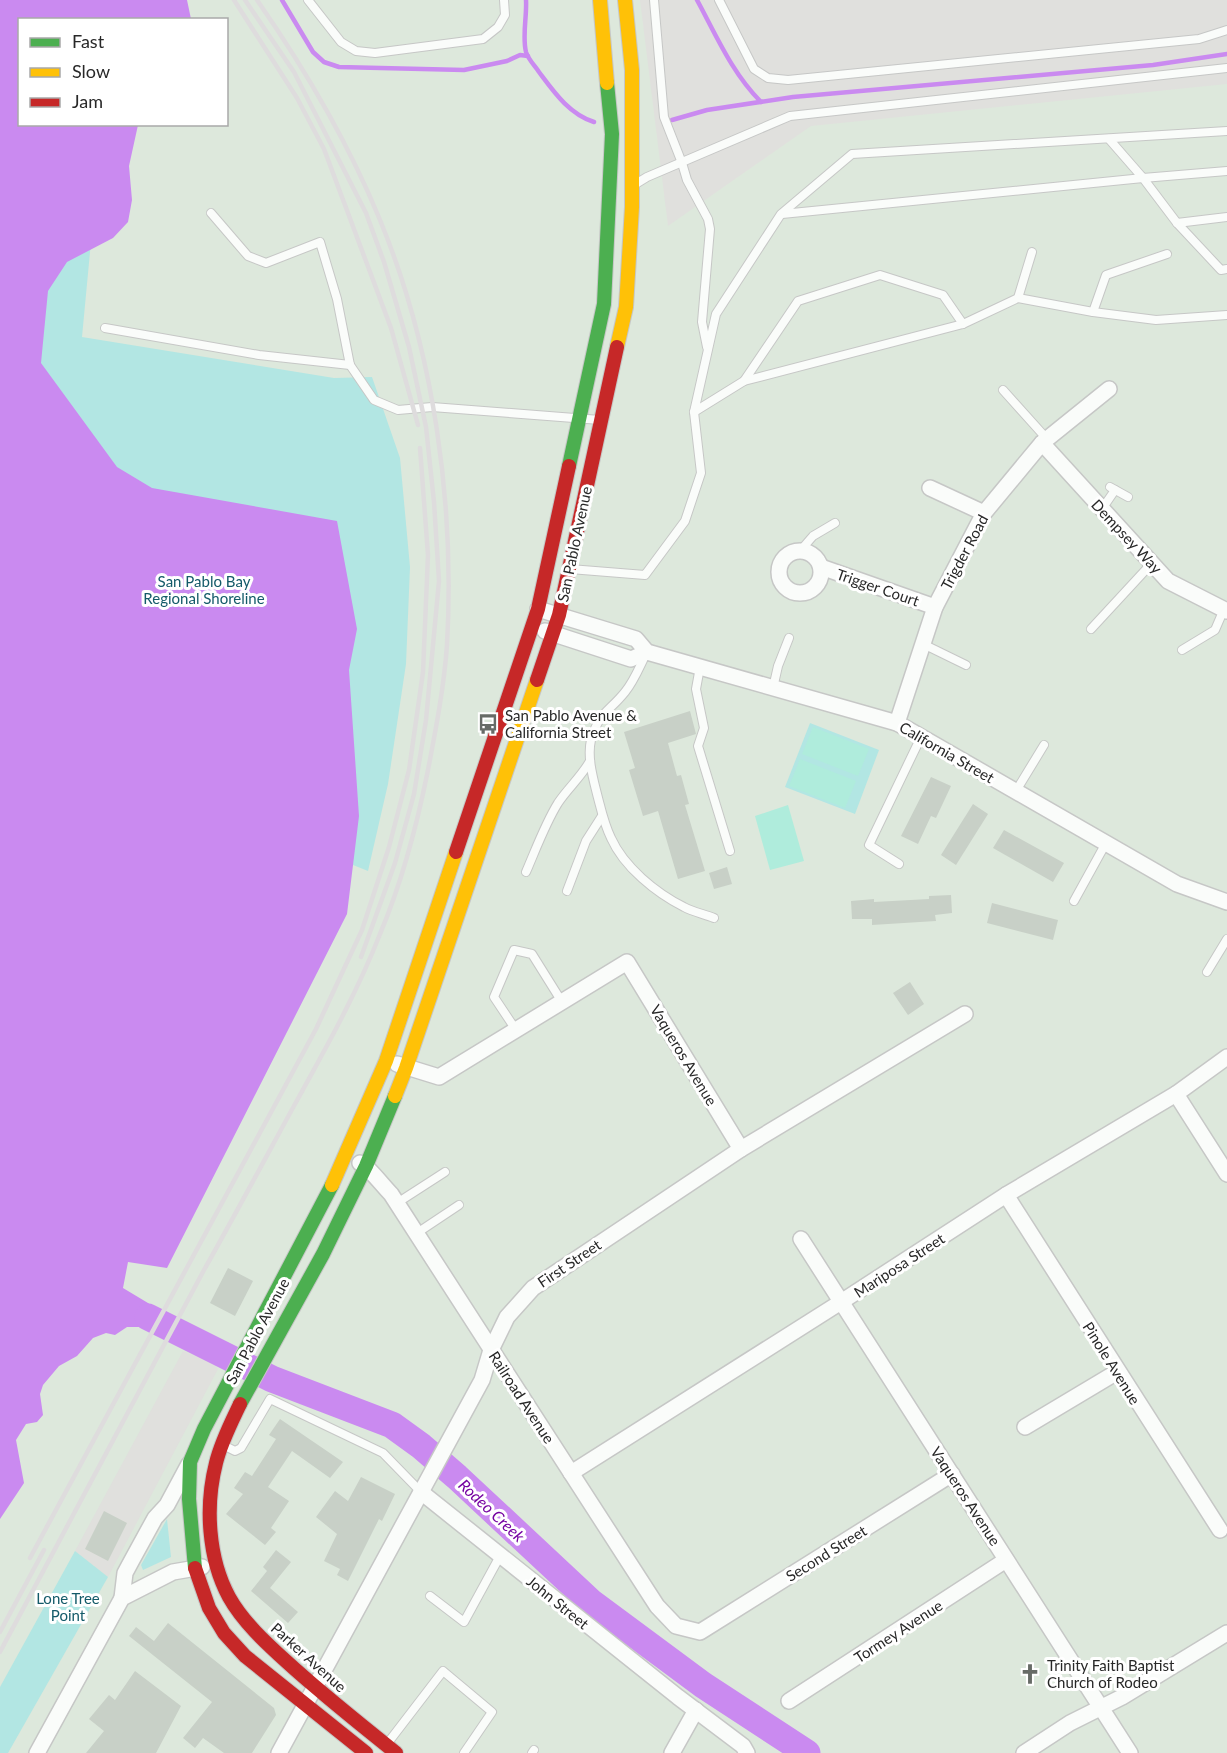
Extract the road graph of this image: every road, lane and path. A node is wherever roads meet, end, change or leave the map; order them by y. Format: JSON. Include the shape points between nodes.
{"nodes":[{"id":1,"x":309,"y":0,"type":"edge"},
{"id":2,"x":504,"y":0,"type":"edge"},
{"id":3,"x":600,"y":0,"type":"edge"},
{"id":4,"x":625,"y":0,"type":"edge"},
{"id":5,"x":654,"y":0,"type":"edge"},
{"id":6,"x":720,"y":0,"type":"edge"},
{"id":7,"x":1227,"y":30,"type":"edge"},
{"id":8,"x":1227,"y":68,"type":"edge"},
{"id":9,"x":1227,"y":131,"type":"edge"},
{"id":10,"x":1109,"y":139,"type":"junction"},
{"id":11,"x":682,"y":163,"type":"junction"},
{"id":12,"x":1227,"y":171,"type":"edge"},
{"id":13,"x":1143,"y":177,"type":"junction"},
{"id":14,"x":631,"y":187,"type":"junction"},
{"id":15,"x":211,"y":213,"type":"dead end"},
{"id":16,"x":781,"y":214,"type":"junction"},
{"id":17,"x":1227,"y":218,"type":"edge"},
{"id":18,"x":1177,"y":223,"type":"junction"},
{"id":19,"x":1032,"y":252,"type":"dead end"},
{"id":20,"x":1167,"y":254,"type":"dead end"},
{"id":21,"x":1227,"y":269,"type":"edge"},
{"id":22,"x":1018,"y":298,"type":"junction"},
{"id":23,"x":1093,"y":312,"type":"junction"},
{"id":24,"x":1227,"y":315,"type":"edge"},
{"id":25,"x":963,"y":324,"type":"junction"},
{"id":26,"x":105,"y":328,"type":"dead end"},
{"id":27,"x":707,"y":352,"type":"junction"},
{"id":28,"x":350,"y":365,"type":"junction"},
{"id":29,"x":744,"y":381,"type":"junction"},
{"id":30,"x":1108,"y":389,"type":"dead end"},
{"id":31,"x":1003,"y":390,"type":"dead end"},
{"id":32,"x":694,"y":412,"type":"junction"},
{"id":33,"x":580,"y":419,"type":"junction"},
{"id":34,"x":602,"y":420,"type":"junction"},
{"id":35,"x":1044,"y":441,"type":"junction"},
{"id":36,"x":930,"y":488,"type":"dead end"},
{"id":37,"x":1128,"y":497,"type":"dead end"},
{"id":38,"x":1102,"y":509,"type":"junction"},
{"id":39,"x":984,"y":513,"type":"junction"},
{"id":40,"x":835,"y":523,"type":"dead end"},
{"id":41,"x":800,"y":551,"type":"junction"},
{"id":42,"x":1152,"y":563,"type":"junction"},
{"id":43,"x":821,"y":567,"type":"junction"},
{"id":44,"x":568,"y":569,"type":"junction"},
{"id":45,"x":935,"y":607,"type":"junction"},
{"id":46,"x":538,"y":609,"type":"junction"},
{"id":47,"x":1225,"y":610,"type":"edge"},
{"id":48,"x":559,"y":615,"type":"junction"},
{"id":49,"x":532,"y":628,"type":"junction"},
{"id":50,"x":1091,"y":630,"type":"dead end"},
{"id":51,"x":553,"y":633,"type":"junction"},
{"id":52,"x":789,"y":638,"type":"dead end"},
{"id":53,"x":923,"y":644,"type":"junction"},
{"id":54,"x":1182,"y":650,"type":"dead end"},
{"id":55,"x":647,"y":652,"type":"junction"},
{"id":56,"x":966,"y":665,"type":"dead end"},
{"id":57,"x":700,"y":667,"type":"junction"},
{"id":58,"x":773,"y":688,"type":"junction"},
{"id":59,"x":897,"y":723,"type":"junction"},
{"id":60,"x":921,"y":736,"type":"junction"},
{"id":61,"x":1044,"y":745,"type":"dead end"},
{"id":62,"x":590,"y":759,"type":"junction"},
{"id":63,"x":1016,"y":791,"type":"junction"},
{"id":64,"x":602,"y":816,"type":"junction"},
{"id":65,"x":1106,"y":843,"type":"junction"},
{"id":66,"x":730,"y":851,"type":"dead end"},
{"id":67,"x":899,"y":864,"type":"dead end"},
{"id":68,"x":526,"y":872,"type":"dead end"},
{"id":69,"x":567,"y":891,"type":"dead end"},
{"id":70,"x":1074,"y":901,"type":"dead end"},
{"id":71,"x":1227,"y":902,"type":"edge"},
{"id":72,"x":714,"y":918,"type":"dead end"},
{"id":73,"x":1227,"y":939,"type":"edge"},
{"id":74,"x":1207,"y":972,"type":"dead end"},
{"id":75,"x":562,"y":1002,"type":"junction"},
{"id":76,"x":965,"y":1014,"type":"dead end"},
{"id":77,"x":516,"y":1030,"type":"junction"},
{"id":78,"x":1227,"y":1057,"type":"edge"},
{"id":79,"x":386,"y":1060,"type":"junction"},
{"id":80,"x":406,"y":1068,"type":"junction"},
{"id":81,"x":1176,"y":1094,"type":"junction"},
{"id":82,"x":741,"y":1149,"type":"junction"},
{"id":83,"x":346,"y":1157,"type":"junction"},
{"id":84,"x":366,"y":1166,"type":"junction"},
{"id":85,"x":445,"y":1172,"type":"dead end"},
{"id":86,"x":1227,"y":1174,"type":"edge"},
{"id":87,"x":1006,"y":1195,"type":"junction"},
{"id":88,"x":397,"y":1203,"type":"junction"},
{"id":89,"x":459,"y":1205,"type":"dead end"},
{"id":90,"x":417,"y":1233,"type":"junction"},
{"id":91,"x":801,"y":1239,"type":"dead end"},
{"id":92,"x":841,"y":1302,"type":"junction"},
{"id":93,"x":491,"y":1350,"type":"junction"},
{"id":94,"x":1118,"y":1372,"type":"junction"},
{"id":95,"x":1025,"y":1427,"type":"dead end"},
{"id":96,"x":222,"y":1445,"type":"junction"},
{"id":97,"x":190,"y":1462,"type":"junction"},
{"id":98,"x":216,"y":1463,"type":"joint"},
{"id":99,"x":571,"y":1473,"type":"junction"},
{"id":100,"x":952,"y":1474,"type":"junction"},
{"id":101,"x":421,"y":1492,"type":"junction"},
{"id":102,"x":1220,"y":1530,"type":"dead end"},
{"id":103,"x":500,"y":1556,"type":"junction"},
{"id":104,"x":1006,"y":1560,"type":"junction"},
{"id":105,"x":215,"y":1563,"type":"junction"},
{"id":106,"x":195,"y":1569,"type":"junction"},
{"id":107,"x":430,"y":1596,"type":"dead end"},
{"id":108,"x":122,"y":1598,"type":"junction"},
{"id":109,"x":700,"y":1632,"type":"joint"},
{"id":110,"x":1227,"y":1633,"type":"edge"},
{"id":111,"x":315,"y":1687,"type":"junction"},
{"id":112,"x":789,"y":1701,"type":"dead end"},
{"id":113,"x":305,"y":1704,"type":"junction"},
{"id":114,"x":1101,"y":1708,"type":"junction"},
{"id":115,"x":696,"y":1710,"type":"junction"},
{"id":116,"x":391,"y":1749,"type":"edge"},
{"id":117,"x":37,"y":1753,"type":"edge"},
{"id":118,"x":279,"y":1753,"type":"edge"},
{"id":119,"x":366,"y":1753,"type":"edge"},
{"id":120,"x":464,"y":1753,"type":"edge"},
{"id":121,"x":672,"y":1753,"type":"edge"},
{"id":122,"x":747,"y":1753,"type":"edge"},
{"id":123,"x":1024,"y":1753,"type":"edge"},
{"id":124,"x":1130,"y":1753,"type":"edge"}],
"edges":[{"from":1,"to":2,"type":"lane","via":[[341,42],[356,51],[375,53],[483,39],[505,15]]},
{"from":3,"to":33,"type":"main road","name":"San Pablo Avenue","via":[[612,134],[610,206],[604,304]]},
{"from":4,"to":14,"type":"main road","name":"San Pablo Avenue","via":[[632,70]]},
{"from":5,"to":11,"type":"lane","via":[[664,117]]},
{"from":6,"to":7,"type":"lane","via":[[754,69],[768,78],[789,80],[1199,39]]},
{"from":8,"to":11,"type":"lane","via":[[790,116]]},
{"from":9,"to":10,"type":"lane"},
{"from":10,"to":13,"type":"lane"},
{"from":10,"to":16,"type":"lane","via":[[852,154]]},
{"from":11,"to":14,"type":"lane"},
{"from":11,"to":27,"type":"lane","via":[[710,229],[702,322]]},
{"from":12,"to":13,"type":"lane"},
{"from":13,"to":16,"type":"lane"},
{"from":13,"to":18,"type":"lane"},
{"from":14,"to":34,"type":"main road","name":"San Pablo Avenue","via":[[626,307]]},
{"from":15,"to":28,"type":"lane","via":[[248,256],[266,263],[320,242],[337,299]]},
{"from":16,"to":27,"type":"lane","via":[[716,314]]},
{"from":17,"to":18,"type":"lane"},
{"from":18,"to":21,"type":"lane","via":[[1221,270]]},
{"from":19,"to":22,"type":"lane"},
{"from":20,"to":23,"type":"lane","via":[[1106,275]]},
{"from":22,"to":23,"type":"lane"},
{"from":22,"to":25,"type":"lane"},
{"from":23,"to":24,"type":"lane","via":[[1156,320]]},
{"from":25,"to":29,"type":"lane"},
{"from":25,"to":29,"type":"lane","via":[[943,295],[880,275],[798,302]]},
{"from":26,"to":28,"type":"lane","via":[[259,356]]},
{"from":27,"to":32,"type":"lane"},
{"from":28,"to":33,"type":"lane","via":[[374,400],[398,410],[432,407]]},
{"from":29,"to":32,"type":"lane"},
{"from":30,"to":35,"type":"street","name":"Trigder Road"},
{"from":31,"to":35,"type":"lane"},
{"from":32,"to":44,"type":"lane","via":[[701,472],[685,521],[645,575]]},
{"from":33,"to":34,"type":"lane"},
{"from":33,"to":46,"type":"main road","name":"San Pablo Avenue"},
{"from":34,"to":44,"type":"main road","name":"San Pablo Avenue"},
{"from":35,"to":38,"type":"street","name":"Dempsey Way"},
{"from":35,"to":39,"type":"street","name":"Trigder Road"},
{"from":36,"to":39,"type":"street"},
{"from":37,"to":38,"type":"lane","via":[[1113,488]]},
{"from":38,"to":42,"type":"street","name":"Dempsey Way"},
{"from":39,"to":45,"type":"street","name":"Trigder Road"},
{"from":40,"to":41,"type":"lane","via":[[813,536]]},
{"from":41,"to":43,"type":"street","name":"Trigger Court","via":[[813,555]]},
{"from":41,"to":43,"type":"street","name":"Trigger Court","via":[[781,562],[779,575],[785,587],[797,593],[810,591],[819,581]]},
{"from":42,"to":47,"type":"street","name":"Dempsey Way","via":[[1168,580]]},
{"from":42,"to":50,"type":"lane"},
{"from":43,"to":45,"type":"street","name":"Trigger Court"},
{"from":44,"to":48,"type":"main road","name":"San Pablo Avenue"},
{"from":45,"to":53,"type":"street","name":"Trigder Road"},
{"from":46,"to":48,"type":"street","name":"California Street"},
{"from":46,"to":49,"type":"main road","name":"San Pablo Avenue"},
{"from":47,"to":54,"type":"lane","via":[[1215,630]]},
{"from":48,"to":51,"type":"main road","name":"San Pablo Avenue"},
{"from":48,"to":55,"type":"street","name":"California Street","via":[[636,639]]},
{"from":49,"to":51,"type":"street","name":"California Street"},
{"from":49,"to":79,"type":"main road","name":"San Pablo Avenue"},
{"from":51,"to":55,"type":"street","name":"California Street","via":[[631,658]]},
{"from":51,"to":80,"type":"main road","name":"San Pablo Avenue"},
{"from":52,"to":58,"type":"lane"},
{"from":53,"to":56,"type":"lane"},
{"from":53,"to":59,"type":"street","name":"Trigder Road"},
{"from":55,"to":57,"type":"street","name":"California Street"},
{"from":55,"to":62,"type":"lane","via":[[624,693],[598,721]]},
{"from":57,"to":58,"type":"street","name":"California Street"},
{"from":57,"to":66,"type":"lane","via":[[696,688],[705,728],[698,746]]},
{"from":58,"to":59,"type":"street","name":"California Street"},
{"from":59,"to":60,"type":"street","name":"California Street"},
{"from":60,"to":63,"type":"street","name":"California Street"},
{"from":60,"to":67,"type":"lane","via":[[869,845]]},
{"from":61,"to":63,"type":"lane"},
{"from":62,"to":64,"type":"lane"},
{"from":62,"to":68,"type":"lane","via":[[550,815]]},
{"from":63,"to":65,"type":"street","name":"California Street"},
{"from":64,"to":69,"type":"lane","via":[[586,841]]},
{"from":64,"to":72,"type":"lane","via":[[611,840],[636,872],[669,899]]},
{"from":65,"to":70,"type":"lane"},
{"from":65,"to":71,"type":"street","name":"California Street","via":[[1176,884]]},
{"from":73,"to":74,"type":"lane"},
{"from":75,"to":77,"type":"street"},
{"from":75,"to":77,"type":"lane","via":[[532,954],[514,950],[494,997]]},
{"from":75,"to":82,"type":"street","name":"Vaqueros Avenue","via":[[627,962]]},
{"from":76,"to":82,"type":"street","name":"First Street"},
{"from":77,"to":80,"type":"street","via":[[439,1077]]},
{"from":78,"to":81,"type":"street","name":"Mariposa Street"},
{"from":79,"to":80,"type":"street"},
{"from":79,"to":83,"type":"main road","name":"San Pablo Avenue"},
{"from":80,"to":84,"type":"main road","name":"San Pablo Avenue"},
{"from":81,"to":86,"type":"street"},
{"from":81,"to":87,"type":"street","name":"Mariposa Street"},
{"from":82,"to":93,"type":"street","name":"First Street","via":[[533,1288],[507,1317]]},
{"from":83,"to":84,"type":"street","name":"Railroad Avenue"},
{"from":83,"to":97,"type":"main road","name":"San Pablo Avenue"},
{"from":84,"to":88,"type":"street","name":"Railroad Avenue"},
{"from":84,"to":96,"type":"main road","name":"San Pablo Avenue","via":[[323,1254],[245,1393]]},
{"from":85,"to":88,"type":"lane"},
{"from":87,"to":92,"type":"street","name":"Mariposa Street"},
{"from":87,"to":94,"type":"street","name":"Pinole Avenue"},
{"from":88,"to":90,"type":"street","name":"Railroad Avenue"},
{"from":89,"to":90,"type":"lane"},
{"from":90,"to":93,"type":"street","name":"Railroad Avenue"},
{"from":91,"to":92,"type":"street","name":"Vaqueros Avenue"},
{"from":92,"to":99,"type":"street","name":"Mariposa Street"},
{"from":92,"to":100,"type":"street","name":"Vaqueros Avenue"},
{"from":93,"to":99,"type":"street","name":"Railroad Avenue"},
{"from":93,"to":101,"type":"street","name":"First Street","via":[[482,1380]]},
{"from":94,"to":95,"type":"street"},
{"from":94,"to":102,"type":"street","name":"Pinole Avenue"},
{"from":96,"to":98,"type":"main road","name":"San Pablo Avenue"},
{"from":96,"to":101,"type":"lane","via":[[235,1451],[241,1448],[270,1399],[383,1453]]},
{"from":97,"to":106,"type":"main road"},
{"from":97,"to":108,"type":"street","name":"San Pablo Avenue","via":[[125,1573]]},
{"from":98,"to":105,"type":"main road","name":"Parker Avenue","via":[[211,1491]]},
{"from":99,"to":109,"type":"street","name":"Railroad Avenue","via":[[657,1606],[676,1626]]},
{"from":100,"to":104,"type":"street","name":"Vaqueros Avenue"},
{"from":100,"to":109,"type":"street","name":"Second Street"},
{"from":101,"to":103,"type":"street","name":"John Street"},
{"from":101,"to":111,"type":"street","name":"First Street"},
{"from":103,"to":107,"type":"lane","via":[[464,1622]]},
{"from":103,"to":115,"type":"street","name":"John Street"},
{"from":104,"to":112,"type":"street","name":"Tormey Avenue"},
{"from":104,"to":114,"type":"street","name":"Vaqueros Avenue"},
{"from":105,"to":106,"type":"street"},
{"from":105,"to":111,"type":"main road","name":"Parker Avenue","via":[[229,1597],[262,1639]]},
{"from":106,"to":108,"type":"street","via":[[173,1572]]},
{"from":106,"to":113,"type":"main road","via":[[209,1608],[225,1633],[245,1656]]},
{"from":108,"to":117,"type":"street","name":"San Pablo Avenue"},
{"from":110,"to":114,"type":"street"},
{"from":111,"to":113,"type":"street","name":"First Street"},
{"from":111,"to":116,"type":"main road","name":"Parker Avenue"},
{"from":113,"to":118,"type":"street","name":"First Street"},
{"from":113,"to":119,"type":"main road"},
{"from":114,"to":123,"type":"street"},
{"from":114,"to":124,"type":"street","name":"Vaqueros Avenue"},
{"from":115,"to":121,"type":"street"},
{"from":115,"to":122,"type":"street"},
{"from":116,"to":120,"type":"lane","via":[[443,1671],[492,1712]]}]}
